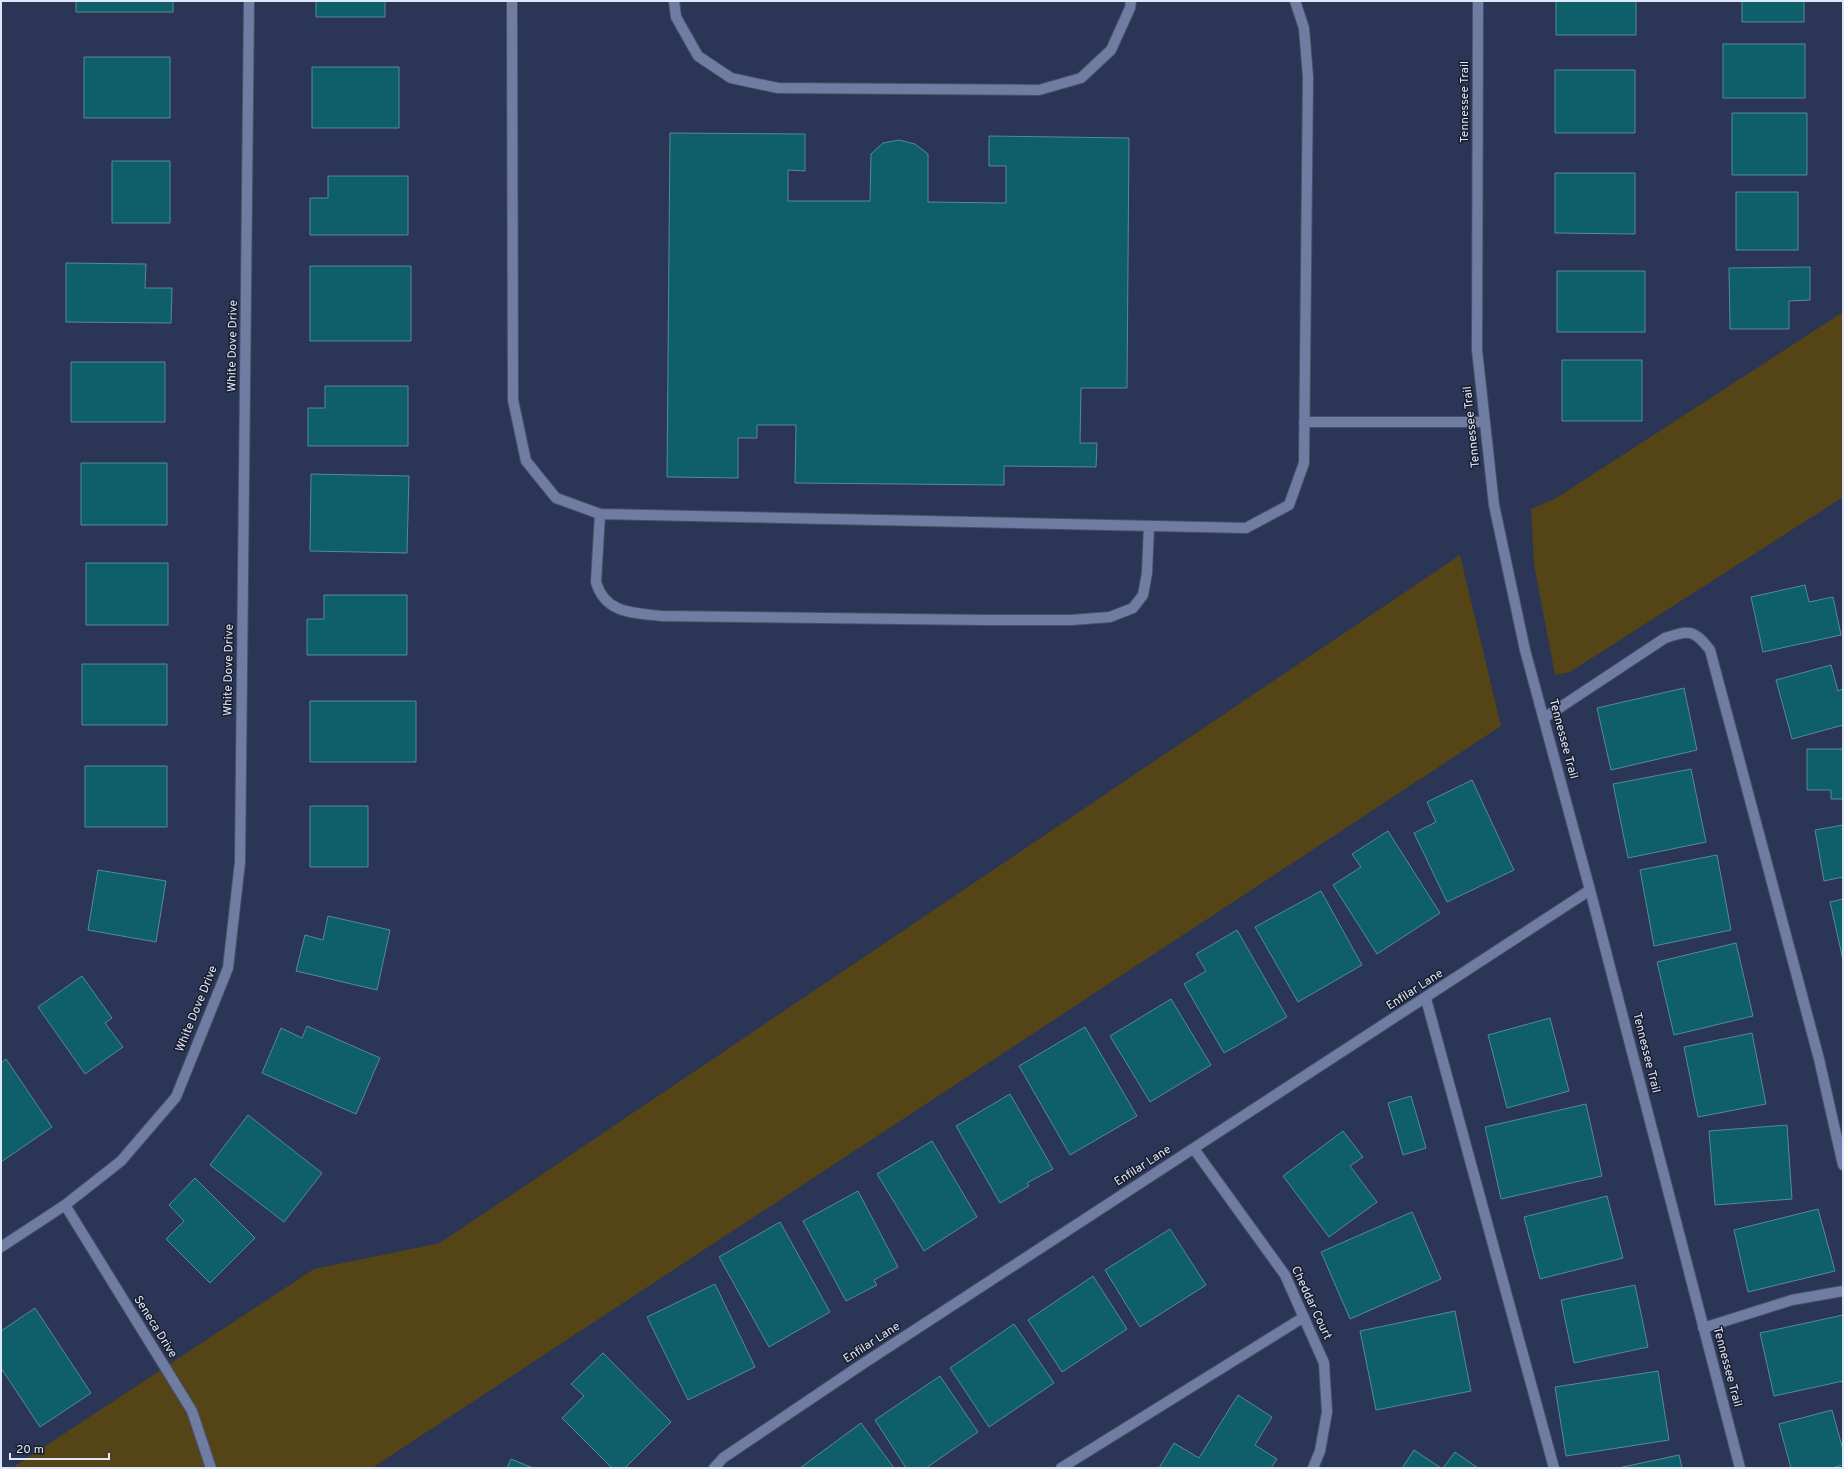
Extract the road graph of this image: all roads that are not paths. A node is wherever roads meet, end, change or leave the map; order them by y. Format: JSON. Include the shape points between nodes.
{"nodes":[{"id":1,"x":249,"y":1,"type":"edge"},
{"id":2,"x":512,"y":1,"type":"edge"},
{"id":3,"x":674,"y":1,"type":"edge"},
{"id":4,"x":1131,"y":1,"type":"edge"},
{"id":5,"x":1295,"y":1,"type":"edge"},
{"id":6,"x":1478,"y":1,"type":"edge"},
{"id":7,"x":1304,"y":422,"type":"junction"},
{"id":8,"x":1485,"y":422,"type":"junction"},
{"id":9,"x":600,"y":514,"type":"junction"},
{"id":10,"x":1149,"y":526,"type":"junction"},
{"id":11,"x":1544,"y":718,"type":"junction"},
{"id":12,"x":1590,"y":890,"type":"junction"},
{"id":13,"x":1426,"y":999,"type":"junction"},
{"id":14,"x":1194,"y":1149,"type":"junction"},
{"id":15,"x":1843,"y":1165,"type":"edge"},
{"id":16,"x":65,"y":1205,"type":"junction"},
{"id":17,"x":1,"y":1246,"type":"edge"},
{"id":18,"x":1843,"y":1291,"type":"edge"},
{"id":19,"x":1304,"y":1317,"type":"junction"},
{"id":20,"x":1703,"y":1328,"type":"junction"},
{"id":21,"x":212,"y":1468,"type":"edge"},
{"id":22,"x":714,"y":1468,"type":"edge"},
{"id":23,"x":1061,"y":1468,"type":"edge"},
{"id":24,"x":1313,"y":1468,"type":"edge"},
{"id":25,"x":1554,"y":1468,"type":"edge"},
{"id":26,"x":1740,"y":1468,"type":"edge"}],
"edges":[{"from":1,"to":16,"type":"street","name":"White Dove Drive","via":[[240,862],[228,968],[176,1097],[121,1161]]},
{"from":2,"to":9,"type":"street","via":[[513,400],[526,461],[556,498]]},
{"from":3,"to":4,"type":"street","via":[[676,17],[698,56],[731,78],[778,88],[1031,90],[1081,78],[1111,50]]},
{"from":5,"to":7,"type":"street","via":[[1304,28],[1308,77]]},
{"from":6,"to":8,"type":"street","name":"Tennessee Trail","via":[[1477,350]]},
{"from":7,"to":8,"type":"street"},
{"from":7,"to":10,"type":"street","via":[[1304,463],[1289,505],[1246,528]]},
{"from":8,"to":11,"type":"street","name":"Tennessee Trail","via":[[1494,505],[1525,650]]},
{"from":9,"to":10,"type":"street"},
{"from":9,"to":10,"type":"street","via":[[596,582],[599,592],[613,607],[662,616],[986,620],[1071,620],[1110,617],[1133,608],[1143,595]]},
{"from":11,"to":12,"type":"street","name":"Tennessee Trail"},
{"from":11,"to":15,"type":"street","via":[[1665,638],[1685,632],[1701,637],[1710,650],[1819,1059]]},
{"from":12,"to":13,"type":"street","name":"Enfilar Lane"},
{"from":12,"to":20,"type":"street","name":"Tennessee Trail"},
{"from":13,"to":14,"type":"street","name":"Enfilar Lane"},
{"from":13,"to":25,"type":"street"},
{"from":14,"to":19,"type":"street","name":"Cheddar Court","via":[[1285,1275]]},
{"from":14,"to":22,"type":"street","name":"Enfilar Lane","via":[[861,1365],[722,1458]]},
{"from":16,"to":17,"type":"street","name":"White Dove Drive"},
{"from":16,"to":21,"type":"street","name":"Seneca Drive","via":[[192,1411]]},
{"from":18,"to":20,"type":"street","via":[[1792,1300]]},
{"from":19,"to":23,"type":"street"},
{"from":19,"to":24,"type":"street","name":"Cheddar Court","via":[[1324,1363],[1327,1412],[1320,1451]]},
{"from":20,"to":26,"type":"street","name":"Tennessee Trail"}]}
